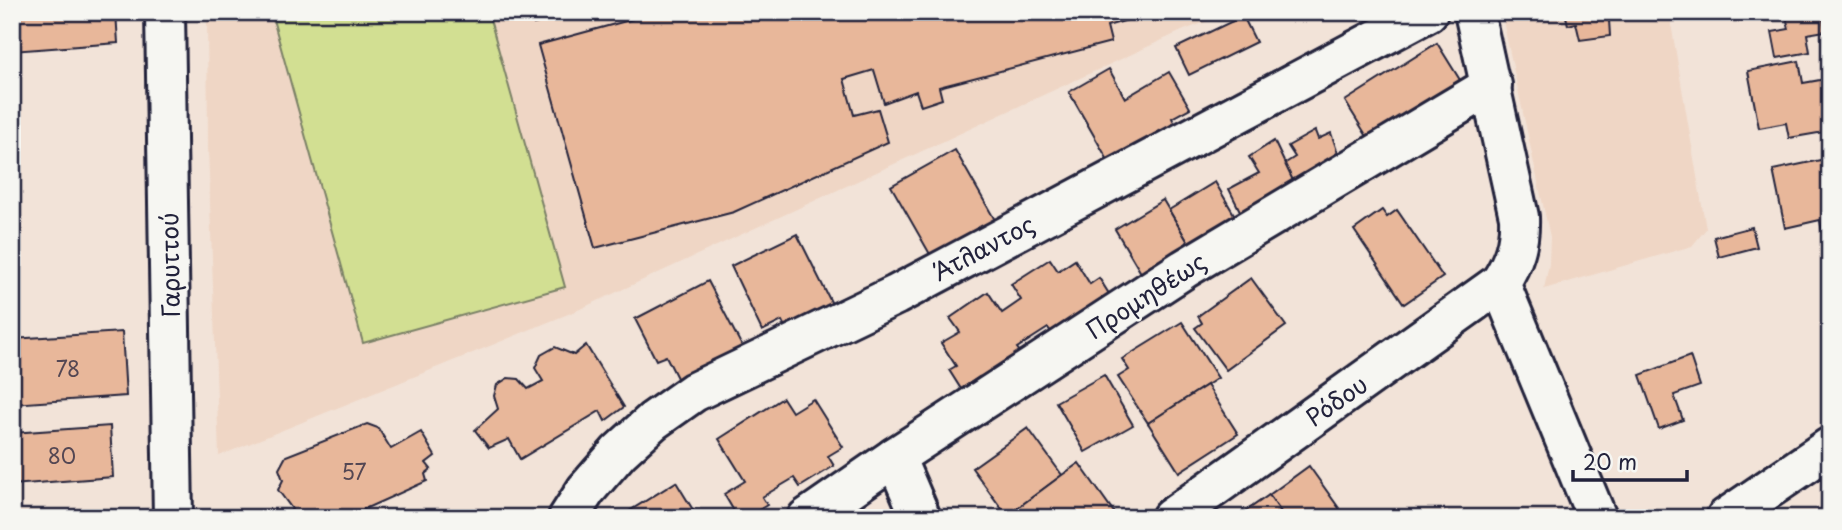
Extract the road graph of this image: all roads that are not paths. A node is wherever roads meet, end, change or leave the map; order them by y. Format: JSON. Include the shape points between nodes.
{"nodes":[{"id":1,"x":165,"y":12,"type":"edge"},
{"id":2,"x":1428,"y":12,"type":"edge"},
{"id":3,"x":1474,"y":12,"type":"edge"},
{"id":4,"x":1492,"y":85,"type":"junction"},
{"id":5,"x":1500,"y":283,"type":"junction"},
{"id":6,"x":1830,"y":447,"type":"edge"},
{"id":7,"x":895,"y":457,"type":"junction"},
{"id":8,"x":173,"y":518,"type":"edge"},
{"id":9,"x":568,"y":518,"type":"edge"},
{"id":10,"x":807,"y":518,"type":"edge"},
{"id":11,"x":921,"y":518,"type":"edge"},
{"id":12,"x":1171,"y":518,"type":"edge"},
{"id":13,"x":1597,"y":518,"type":"edge"},
{"id":14,"x":1726,"y":518,"type":"edge"}],
"edges":[{"from":1,"to":8,"type":"street","name":"Γαρυττού"},
{"from":2,"to":9,"type":"street","name":"Άτλαντος","via":[[896,295],[694,392],[619,452]]},
{"from":3,"to":4,"type":"street"},
{"from":4,"to":5,"type":"street","via":[[1519,217],[1517,248]]},
{"from":4,"to":7,"type":"street","name":"Προμηθέως","via":[[1184,269]]},
{"from":5,"to":12,"type":"street","name":"Ρόδου"},
{"from":5,"to":13,"type":"street"},
{"from":6,"to":14,"type":"street"},
{"from":7,"to":10,"type":"street","name":"Προμηθέως"},
{"from":7,"to":11,"type":"street"}]}
